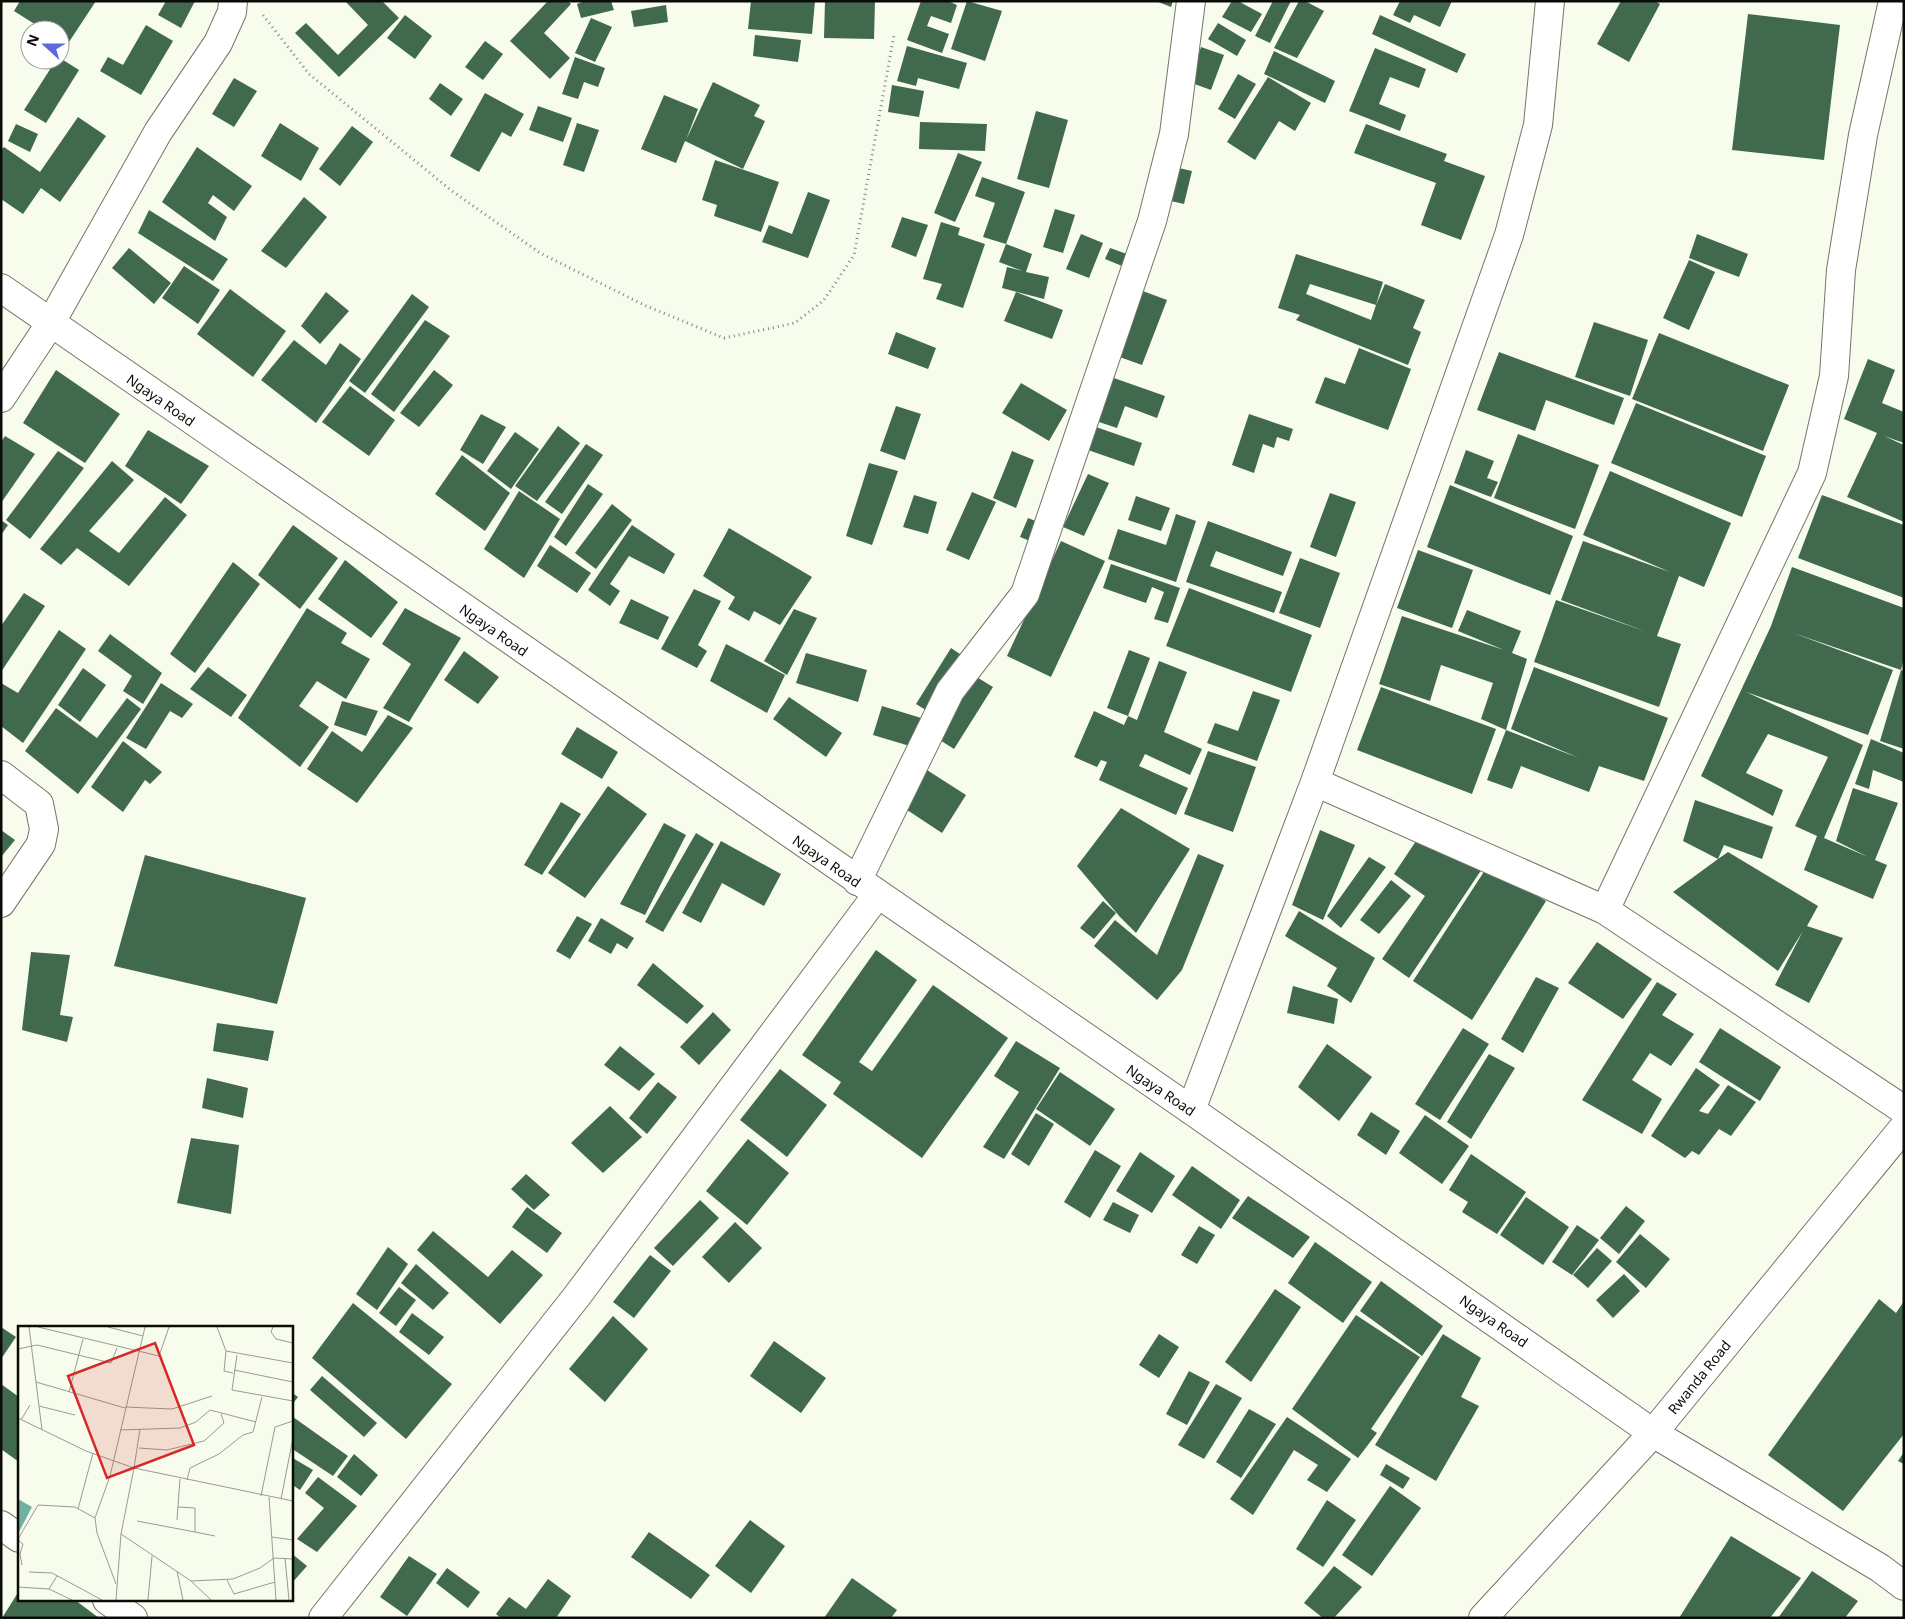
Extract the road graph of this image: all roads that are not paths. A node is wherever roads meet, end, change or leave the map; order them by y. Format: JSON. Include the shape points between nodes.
{"nodes":[{"id":1,"x":1190,"y":1,"type":"edge"},
{"id":2,"x":1550,"y":1,"type":"edge"},
{"id":3,"x":1893,"y":1,"type":"edge"},
{"id":4,"x":245,"y":5,"type":"edge"},
{"id":5,"x":1,"y":288,"type":"edge"},
{"id":6,"x":50,"y":324,"type":"junction"},
{"id":7,"x":1,"y":398,"type":"edge"},
{"id":8,"x":1,"y":775,"type":"edge"},
{"id":9,"x":1315,"y":782,"type":"junction"},
{"id":10,"x":867,"y":888,"type":"junction"},
{"id":11,"x":1,"y":902,"type":"edge"},
{"id":12,"x":1605,"y":910,"type":"junction"},
{"id":13,"x":1191,"y":1110,"type":"junction"},
{"id":14,"x":1904,"y":1110,"type":"edge"},
{"id":15,"x":1904,"y":1127,"type":"edge"},
{"id":16,"x":1653,"y":1433,"type":"junction"},
{"id":17,"x":1,"y":1524,"type":"edge"},
{"id":18,"x":18,"y":1537,"type":"edge"},
{"id":19,"x":1904,"y":1586,"type":"edge"},
{"id":20,"x":111,"y":1602,"type":"edge"},
{"id":21,"x":133,"y":1618,"type":"edge"},
{"id":22,"x":323,"y":1618,"type":"edge"},
{"id":23,"x":1483,"y":1618,"type":"edge"}],
"edges":[{"from":1,"to":10,"type":"main road","via":[[1174,134],[1152,221],[1025,594],[950,691]]},
{"from":2,"to":9,"type":"main road","via":[[1538,125],[1509,235]]},
{"from":3,"to":12,"type":"main road","via":[[1863,135],[1842,270],[1834,376],[1812,473]]},
{"from":4,"to":6,"type":"main road","via":[[232,12],[218,43],[158,132]]},
{"from":5,"to":6,"type":"main road","name":"Ngaya Road"},
{"from":6,"to":7,"type":"main road"},
{"from":6,"to":10,"type":"main road","name":"Ngaya Road"},
{"from":8,"to":11,"type":"main road","via":[[39,804],[44,829],[41,844]]},
{"from":9,"to":12,"type":"main road"},
{"from":9,"to":13,"type":"main road"},
{"from":10,"to":13,"type":"main road","name":"Ngaya Road"},
{"from":10,"to":22,"type":"main road","via":[[576,1296]]},
{"from":12,"to":14,"type":"main road"},
{"from":13,"to":16,"type":"main road","name":"Ngaya Road"},
{"from":15,"to":16,"type":"main road","name":"Rwanda Road"},
{"from":16,"to":19,"type":"main road","name":"Ngaya Road","via":[[1880,1568]]},
{"from":16,"to":23,"type":"main road","name":"Rwanda Road"},
{"from":17,"to":18,"type":"main road"},
{"from":20,"to":21,"type":"main road"}]}
